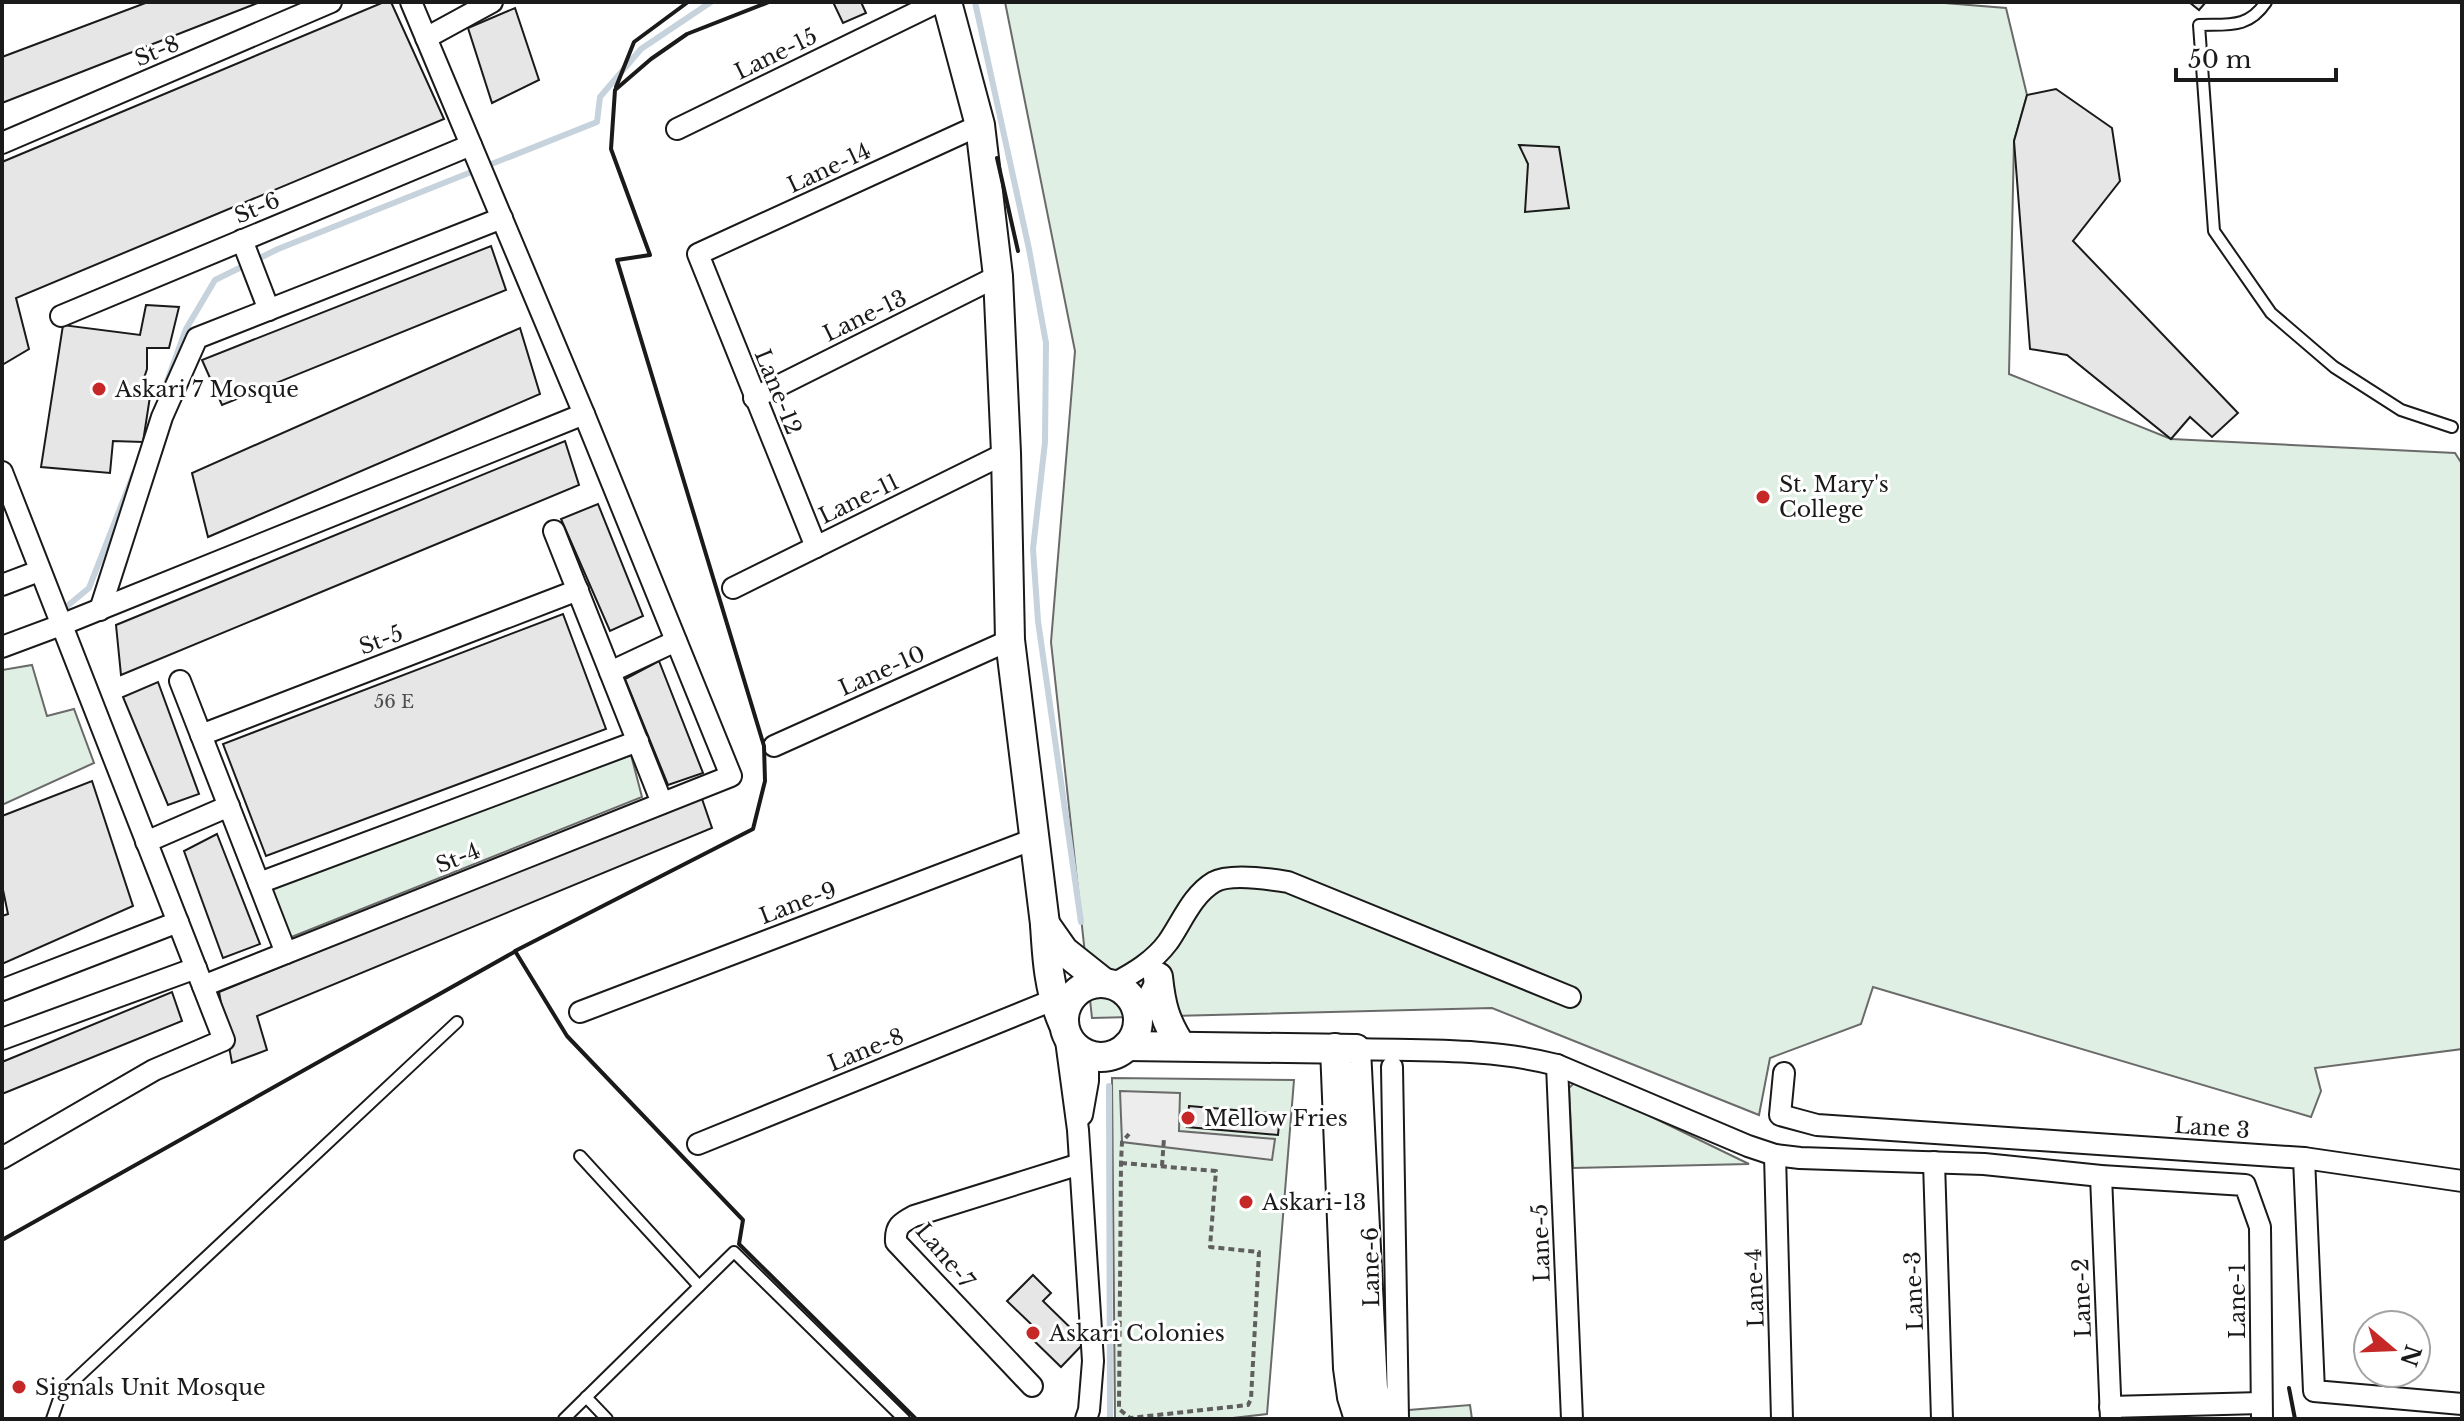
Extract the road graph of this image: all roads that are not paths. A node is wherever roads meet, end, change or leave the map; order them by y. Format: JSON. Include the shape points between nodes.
{"nodes":[{"id":1,"x":331,"y":2,"type":"edge"},
{"id":2,"x":411,"y":2,"type":"edge"},
{"id":3,"x":492,"y":2,"type":"edge"},
{"id":4,"x":938,"y":2,"type":"edge"},
{"id":5,"x":947,"y":2,"type":"edge"},
{"id":6,"x":2266,"y":2,"type":"edge"},
{"id":7,"x":426,"y":38,"type":"junction"},
{"id":8,"x":980,"y":125,"type":"junction"},
{"id":9,"x":677,"y":129,"type":"dead end"},
{"id":10,"x":2,"y":143,"type":"edge"},
{"id":11,"x":471,"y":145,"type":"junction"},
{"id":12,"x":502,"y":218,"type":"junction"},
{"id":13,"x":242,"y":240,"type":"junction"},
{"id":14,"x":698,"y":254,"type":"joint"},
{"id":15,"x":998,"y":276,"type":"junction"},
{"id":16,"x":269,"y":310,"type":"junction"},
{"id":17,"x":61,"y":316,"type":"dead end"},
{"id":18,"x":754,"y":398,"type":"junction"},
{"id":19,"x":584,"y":414,"type":"junction"},
{"id":20,"x":2452,"y":427,"type":"dead end"},
{"id":21,"x":1006,"y":453,"type":"junction"},
{"id":22,"x":2,"y":472,"type":"edge"},
{"id":23,"x":554,"y":531,"type":"dead end"},
{"id":24,"x":816,"y":547,"type":"junction"},
{"id":25,"x":39,"y":571,"type":"junction"},
{"id":26,"x":2,"y":585,"type":"edge"},
{"id":27,"x":733,"y":588,"type":"dead end"},
{"id":28,"x":578,"y":590,"type":"junction"},
{"id":29,"x":100,"y":610,"type":"junction"},
{"id":30,"x":61,"y":625,"type":"junction"},
{"id":31,"x":1010,"y":640,"type":"junction"},
{"id":32,"x":676,"y":641,"type":"junction"},
{"id":33,"x":2,"y":647,"type":"edge"},
{"id":34,"x":610,"y":672,"type":"junction"},
{"id":35,"x":180,"y":681,"type":"dead end"},
{"id":36,"x":201,"y":735,"type":"junction"},
{"id":37,"x":638,"y":741,"type":"junction"},
{"id":38,"x":774,"y":746,"type":"dead end"},
{"id":39,"x":662,"y":803,"type":"junction"},
{"id":40,"x":229,"y":806,"type":"junction"},
{"id":41,"x":1034,"y":839,"type":"junction"},
{"id":42,"x":146,"y":842,"type":"junction"},
{"id":43,"x":259,"y":883,"type":"junction"},
{"id":44,"x":178,"y":922,"type":"junction"},
{"id":45,"x":1045,"y":924,"type":"junction"},
{"id":46,"x":1167,"y":943,"type":"junction"},
{"id":47,"x":286,"y":953,"type":"junction"},
{"id":48,"x":199,"y":977,"type":"junction"},
{"id":49,"x":1158,"y":977,"type":"junction"},
{"id":50,"x":1108,"y":983,"type":"junction"},
{"id":51,"x":2,"y":990,"type":"edge"},
{"id":52,"x":1570,"y":997,"type":"dead end"},
{"id":53,"x":580,"y":1012,"type":"dead end"},
{"id":54,"x":1138,"y":1017,"type":"junction"},
{"id":55,"x":1061,"y":1019,"type":"junction"},
{"id":56,"x":457,"y":1022,"type":"dead end"},
{"id":57,"x":2,"y":1039,"type":"edge"},
{"id":58,"x":1127,"y":1046,"type":"junction"},
{"id":59,"x":1181,"y":1046,"type":"junction"},
{"id":60,"x":1346,"y":1049,"type":"junction"},
{"id":61,"x":1088,"y":1055,"type":"junction"},
{"id":62,"x":1557,"y":1065,"type":"junction"},
{"id":63,"x":1392,"y":1067,"type":"dead end"},
{"id":64,"x":1784,"y":1073,"type":"dead end"},
{"id":65,"x":1078,"y":1130,"type":"junction"},
{"id":66,"x":698,"y":1144,"type":"dead end"},
{"id":67,"x":1775,"y":1155,"type":"junction"},
{"id":68,"x":580,"y":1156,"type":"dead end"},
{"id":69,"x":2,"y":1158,"type":"edge"},
{"id":70,"x":2304,"y":1158,"type":"junction"},
{"id":71,"x":1934,"y":1162,"type":"junction"},
{"id":72,"x":1080,"y":1164,"type":"junction"},
{"id":73,"x":2101,"y":1176,"type":"junction"},
{"id":74,"x":2462,"y":1181,"type":"edge"},
{"id":75,"x":699,"y":1286,"type":"junction"},
{"id":76,"x":1032,"y":1386,"type":"dead end"},
{"id":77,"x":586,"y":1397,"type":"junction"},
{"id":78,"x":2454,"y":1409,"type":"edge"},
{"id":79,"x":2261,"y":1411,"type":"edge"},
{"id":80,"x":2110,"y":1413,"type":"edge"},
{"id":81,"x":52,"y":1419,"type":"edge"},
{"id":82,"x":564,"y":1419,"type":"edge"},
{"id":83,"x":607,"y":1419,"type":"edge"},
{"id":84,"x":904,"y":1419,"type":"edge"},
{"id":85,"x":1086,"y":1419,"type":"edge"},
{"id":86,"x":1359,"y":1419,"type":"edge"},
{"id":87,"x":1384,"y":1419,"type":"edge"},
{"id":88,"x":1398,"y":1419,"type":"edge"},
{"id":89,"x":1572,"y":1419,"type":"edge"},
{"id":90,"x":1782,"y":1419,"type":"edge"},
{"id":91,"x":1942,"y":1419,"type":"edge"}],
"edges":[{"from":1,"to":10,"type":"street","name":"St-8"},
{"from":2,"to":7,"type":"street"},
{"from":3,"to":7,"type":"street"},
{"from":4,"to":9,"type":"street","name":"Lane-15"},
{"from":5,"to":8,"type":"street"},
{"from":6,"to":20,"type":"lane","via":[[2258,14],[2238,24],[2199,25],[2214,231],[2271,313],[2334,367],[2401,410]]},
{"from":7,"to":11,"type":"street"},
{"from":8,"to":14,"type":"street","name":"Lane-14"},
{"from":8,"to":15,"type":"street"},
{"from":11,"to":12,"type":"street"},
{"from":11,"to":13,"type":"street","name":"St-6"},
{"from":12,"to":16,"type":"street"},
{"from":12,"to":19,"type":"street"},
{"from":13,"to":16,"type":"street"},
{"from":13,"to":17,"type":"street","name":"St-6"},
{"from":14,"to":18,"type":"street","name":"Lane-12"},
{"from":15,"to":18,"type":"street","name":"Lane-13"},
{"from":15,"to":21,"type":"street"},
{"from":16,"to":29,"type":"street","via":[[197,338],[162,417]]},
{"from":18,"to":24,"type":"street","name":"Lane-12"},
{"from":19,"to":29,"type":"street"},
{"from":19,"to":32,"type":"street"},
{"from":21,"to":24,"type":"street","name":"Lane-11"},
{"from":21,"to":31,"type":"street"},
{"from":22,"to":25,"type":"street"},
{"from":23,"to":28,"type":"street"},
{"from":24,"to":27,"type":"street","name":"Lane-11"},
{"from":25,"to":26,"type":"street"},
{"from":25,"to":30,"type":"street"},
{"from":28,"to":34,"type":"street"},
{"from":28,"to":36,"type":"street","name":"St-5"},
{"from":29,"to":30,"type":"street"},
{"from":30,"to":33,"type":"street"},
{"from":30,"to":42,"type":"street"},
{"from":31,"to":38,"type":"street","name":"Lane-10"},
{"from":31,"to":41,"type":"street"},
{"from":32,"to":34,"type":"street"},
{"from":32,"to":39,"type":"street","name":"St-4","via":[[731,776]]},
{"from":34,"to":37,"type":"street"},
{"from":35,"to":36,"type":"street"},
{"from":36,"to":40,"type":"street"},
{"from":37,"to":39,"type":"street"},
{"from":37,"to":43,"type":"street"},
{"from":39,"to":47,"type":"street","name":"St-4"},
{"from":40,"to":42,"type":"street"},
{"from":40,"to":43,"type":"street"},
{"from":41,"to":45,"type":"street"},
{"from":41,"to":53,"type":"street","name":"Lane-9"},
{"from":42,"to":44,"type":"street"},
{"from":43,"to":47,"type":"street"},
{"from":44,"to":48,"type":"street"},
{"from":44,"to":51,"type":"street"},
{"from":45,"to":50,"type":"street","via":[[1064,951]]},
{"from":45,"to":55,"type":"street","via":[[1048,967]]},
{"from":46,"to":49,"type":"street"},
{"from":46,"to":50,"type":"street","via":[[1146,964]]},
{"from":46,"to":52,"type":"street","via":[[1191,904],[1215,881],[1255,877],[1288,882]]},
{"from":47,"to":48,"type":"street","name":"St-4"},
{"from":48,"to":57,"type":"street","name":"St-4"},
{"from":48,"to":69,"type":"street","via":[[224,1040],[154,1070]]},
{"from":49,"to":54,"type":"street"},
{"from":49,"to":59,"type":"street","via":[[1160,1006]]},
{"from":50,"to":54,"type":"street","via":[[1130,997]]},
{"from":50,"to":55,"type":"street","via":[[1074,993]]},
{"from":54,"to":58,"type":"street"},
{"from":55,"to":61,"type":"street","via":[[1071,1043]]},
{"from":55,"to":65,"type":"street"},
{"from":55,"to":66,"type":"street","name":"Lane-8"},
{"from":56,"to":81,"type":"lane","via":[[61,1393]]},
{"from":58,"to":59,"type":"street"},
{"from":58,"to":61,"type":"street","via":[[1109,1056]]},
{"from":59,"to":60,"type":"street"},
{"from":60,"to":62,"type":"street","via":[[1492,1053]]},
{"from":60,"to":86,"type":"street","via":[[1348,1368]]},
{"from":60,"to":87,"type":"street","via":[[1373,1388]]},
{"from":61,"to":65,"type":"street","via":[[1086,1102]]},
{"from":62,"to":67,"type":"street"},
{"from":62,"to":89,"type":"street","name":"Lane-5"},
{"from":63,"to":88,"type":"street","name":"Lane-6"},
{"from":64,"to":70,"type":"street","name":"Lane 3","via":[[1780,1115],[1817,1125]]},
{"from":65,"to":72,"type":"street"},
{"from":67,"to":71,"type":"street"},
{"from":67,"to":90,"type":"street","name":"Lane-4"},
{"from":68,"to":75,"type":"lane"},
{"from":70,"to":74,"type":"street"},
{"from":70,"to":78,"type":"street","via":[[2314,1391]]},
{"from":71,"to":73,"type":"street"},
{"from":71,"to":91,"type":"street","name":"Lane-3"},
{"from":72,"to":76,"type":"street","name":"Lane-7","via":[[914,1216],[895,1232],[896,1242]]},
{"from":72,"to":85,"type":"street","via":[[1093,1361]]},
{"from":73,"to":79,"type":"street","name":"Lane-1","via":[[2245,1185],[2260,1227]]},
{"from":73,"to":80,"type":"street","name":"Lane-2"},
{"from":75,"to":77,"type":"lane"},
{"from":75,"to":84,"type":"lane","via":[[734,1252]]},
{"from":77,"to":82,"type":"lane"},
{"from":77,"to":83,"type":"lane"},
{"from":79,"to":80,"type":"street"}]}
